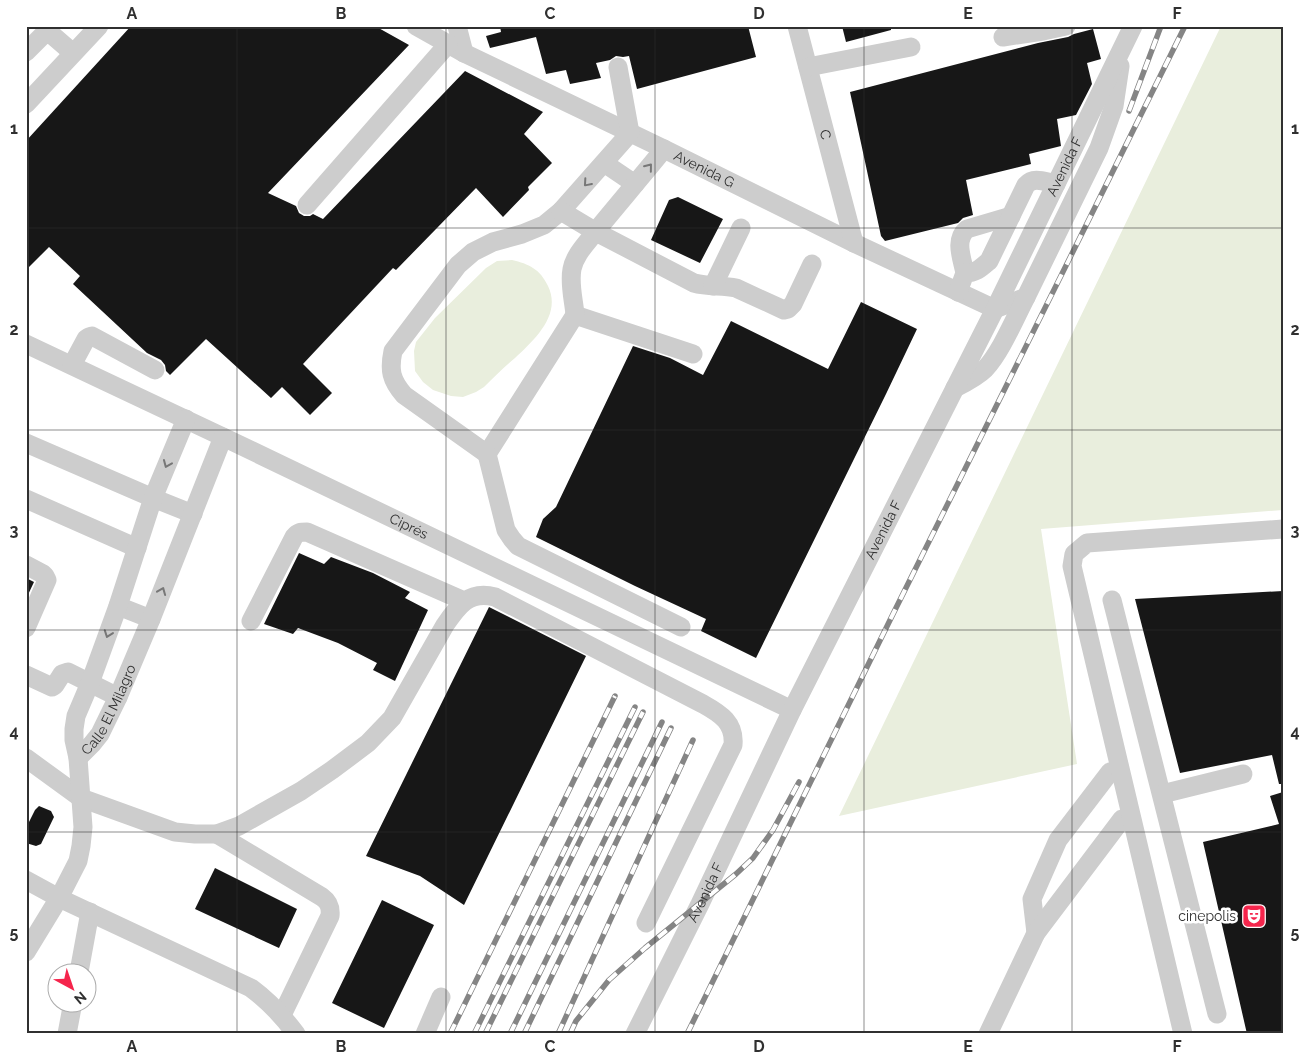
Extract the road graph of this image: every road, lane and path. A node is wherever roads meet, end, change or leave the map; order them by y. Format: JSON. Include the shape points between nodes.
{"nodes":[{"id":1,"x":98,"y":26,"type":"edge"},
{"id":2,"x":416,"y":26,"type":"edge"},
{"id":3,"x":457,"y":26,"type":"edge"},
{"id":4,"x":797,"y":26,"type":"edge"},
{"id":5,"x":1066,"y":26,"type":"edge"},
{"id":6,"x":1133,"y":26,"type":"edge"},
{"id":7,"x":1003,"y":37,"type":"dead end"},
{"id":8,"x":911,"y":47,"type":"dead end"},
{"id":9,"x":456,"y":48,"type":"junction"},
{"id":10,"x":1122,"y":49,"type":"junction"},
{"id":11,"x":26,"y":52,"type":"edge"},
{"id":12,"x":73,"y":53,"type":"junction"},
{"id":13,"x":618,"y":67,"type":"dead end"},
{"id":14,"x":808,"y":67,"type":"junction"},
{"id":15,"x":26,"y":104,"type":"edge"},
{"id":16,"x":630,"y":133,"type":"junction"},
{"id":17,"x":664,"y":148,"type":"junction"},
{"id":18,"x":604,"y":163,"type":"junction"},
{"id":19,"x":635,"y":184,"type":"junction"},
{"id":20,"x":1056,"y":184,"type":"junction"},
{"id":21,"x":307,"y":205,"type":"dead end"},
{"id":22,"x":561,"y":210,"type":"junction"},
{"id":23,"x":1011,"y":216,"type":"junction"},
{"id":24,"x":741,"y":228,"type":"dead end"},
{"id":25,"x":596,"y":232,"type":"junction"},
{"id":26,"x":854,"y":243,"type":"junction"},
{"id":27,"x":996,"y":248,"type":"junction"},
{"id":28,"x":1020,"y":257,"type":"junction"},
{"id":29,"x":812,"y":264,"type":"dead end"},
{"id":30,"x":965,"y":273,"type":"junction"},
{"id":31,"x":713,"y":286,"type":"junction"},
{"id":32,"x":958,"y":292,"type":"junction"},
{"id":33,"x":1026,"y":297,"type":"junction"},
{"id":34,"x":995,"y":310,"type":"junction"},
{"id":35,"x":575,"y":315,"type":"junction"},
{"id":36,"x":26,"y":344,"type":"edge"},
{"id":37,"x":693,"y":354,"type":"dead end"},
{"id":38,"x":72,"y":365,"type":"junction"},
{"id":39,"x":155,"y":370,"type":"dead end"},
{"id":40,"x":955,"y":388,"type":"junction"},
{"id":41,"x":186,"y":419,"type":"junction"},
{"id":42,"x":224,"y":437,"type":"junction"},
{"id":43,"x":26,"y":442,"type":"edge"},
{"id":44,"x":487,"y":454,"type":"junction"},
{"id":45,"x":153,"y":498,"type":"junction"},
{"id":46,"x":26,"y":499,"type":"edge"},
{"id":47,"x":193,"y":514,"type":"junction"},
{"id":48,"x":1283,"y":529,"type":"edge"},
{"id":49,"x":136,"y":548,"type":"junction"},
{"id":50,"x":26,"y":565,"type":"edge"},
{"id":51,"x":1112,"y":600,"type":"dead end"},
{"id":52,"x":464,"y":602,"type":"junction"},
{"id":53,"x":118,"y":606,"type":"junction"},
{"id":54,"x":151,"y":619,"type":"junction"},
{"id":55,"x":251,"y":621,"type":"dead end"},
{"id":56,"x":681,"y":627,"type":"dead end"},
{"id":57,"x":26,"y":628,"type":"edge"},
{"id":58,"x":26,"y":675,"type":"edge"},
{"id":59,"x":90,"y":683,"type":"junction"},
{"id":60,"x":118,"y":697,"type":"junction"},
{"id":61,"x":792,"y":710,"type":"junction"},
{"id":62,"x":26,"y":758,"type":"edge"},
{"id":63,"x":78,"y":758,"type":"junction"},
{"id":64,"x":1110,"y":772,"type":"dead end"},
{"id":65,"x":1244,"y":774,"type":"dead end"},
{"id":66,"x":1162,"y":794,"type":"junction"},
{"id":67,"x":81,"y":798,"type":"junction"},
{"id":68,"x":1122,"y":819,"type":"dead end"},
{"id":69,"x":217,"y":834,"type":"junction"},
{"id":70,"x":26,"y":880,"type":"edge"},
{"id":71,"x":59,"y":898,"type":"junction"},
{"id":72,"x":90,"y":912,"type":"junction"},
{"id":73,"x":646,"y":923,"type":"dead end"},
{"id":74,"x":1036,"y":933,"type":"junction"},
{"id":75,"x":26,"y":952,"type":"edge"},
{"id":76,"x":81,"y":962,"type":"edge"},
{"id":77,"x":441,"y":997,"type":"dead end"},
{"id":78,"x":71,"y":1012,"type":"edge"},
{"id":79,"x":1217,"y":1014,"type":"dead end"},
{"id":80,"x":282,"y":1015,"type":"junction"},
{"id":81,"x":67,"y":1034,"type":"edge"},
{"id":82,"x":296,"y":1034,"type":"edge"},
{"id":83,"x":425,"y":1034,"type":"edge"},
{"id":84,"x":635,"y":1034,"type":"edge"},
{"id":85,"x":988,"y":1034,"type":"edge"},
{"id":86,"x":1183,"y":1034,"type":"edge"}],
"edges":[{"from":1,"to":12,"type":"street"},
{"from":2,"to":9,"type":"street","name":"Avenida G"},
{"from":3,"to":9,"type":"street"},
{"from":4,"to":14,"type":"street","name":"C"},
{"from":5,"to":7,"type":"street"},
{"from":6,"to":10,"type":"street","name":"Avenida F"},
{"from":8,"to":14,"type":"street"},
{"from":9,"to":16,"type":"street","name":"Avenida G"},
{"from":9,"to":21,"type":"street"},
{"from":10,"to":20,"type":"street","name":"Avenida F"},
{"from":10,"to":33,"type":"street","via":[[1114,106],[1099,148]]},
{"from":11,"to":12,"type":"street","via":[[48,33]]},
{"from":12,"to":15,"type":"street"},
{"from":13,"to":16,"type":"street"},
{"from":14,"to":26,"type":"street","name":"C"},
{"from":16,"to":17,"type":"street","name":"Avenida G"},
{"from":16,"to":18,"type":"street"},
{"from":19,"to":17,"type":"street","one_way":true},
{"from":17,"to":26,"type":"street","name":"Avenida G"},
{"from":18,"to":19,"type":"street"},
{"from":18,"to":22,"type":"street","one_way":true},
{"from":19,"to":25,"type":"street"},
{"from":20,"to":23,"type":"street","via":[[1030,181]]},
{"from":20,"to":28,"type":"street","name":"Avenida F"},
{"from":22,"to":25,"type":"street"},
{"from":22,"to":44,"type":"street","via":[[544,225],[473,252],[458,265],[393,351],[392,376],[396,386]]},
{"from":23,"to":27,"type":"street"},
{"from":23,"to":30,"type":"street","via":[[962,234],[959,242]]},
{"from":24,"to":31,"type":"street"},
{"from":25,"to":31,"type":"street","via":[[694,284]]},
{"from":25,"to":35,"type":"street","via":[[571,270]]},
{"from":26,"to":32,"type":"street","name":"Avenida G"},
{"from":27,"to":28,"type":"street"},
{"from":27,"to":30,"type":"street","via":[[989,261],[973,273]]},
{"from":28,"to":34,"type":"street","name":"Avenida F"},
{"from":29,"to":31,"type":"street","via":[[793,304],[784,310],[744,291]]},
{"from":30,"to":32,"type":"street"},
{"from":32,"to":34,"type":"street","name":"Avenida G"},
{"from":33,"to":34,"type":"street"},
{"from":33,"to":40,"type":"street","via":[[996,354],[984,369]]},
{"from":34,"to":40,"type":"street","name":"Avenida F"},
{"from":35,"to":37,"type":"street"},
{"from":35,"to":44,"type":"street"},
{"from":36,"to":38,"type":"street","name":"Ciprés"},
{"from":38,"to":39,"type":"street","via":[[86,339],[92,336]]},
{"from":38,"to":41,"type":"street","name":"Ciprés"},
{"from":40,"to":61,"type":"street","name":"Avenida F"},
{"from":41,"to":42,"type":"street","name":"Ciprés"},
{"from":41,"to":45,"type":"street","name":"Calle El Milagro","one_way":true},
{"from":42,"to":47,"type":"street","name":"Calle El Milagro"},
{"from":42,"to":61,"type":"street","name":"Ciprés"},
{"from":43,"to":45,"type":"street"},
{"from":44,"to":56,"type":"street","via":[[506,530],[518,546]]},
{"from":45,"to":47,"type":"street"},
{"from":45,"to":49,"type":"street","name":"Calle El Milagro"},
{"from":46,"to":49,"type":"street"},
{"from":54,"to":47,"type":"street","name":"Calle El Milagro","one_way":true},
{"from":48,"to":86,"type":"street","via":[[1087,543],[1074,554],[1072,566]]},
{"from":49,"to":53,"type":"street","name":"Calle El Milagro"},
{"from":50,"to":57,"type":"street","via":[[43,574],[47,580]]},
{"from":51,"to":66,"type":"street"},
{"from":52,"to":55,"type":"street","via":[[302,532],[294,537]]},
{"from":52,"to":69,"type":"street","via":[[445,625],[392,718],[368,743],[293,796],[239,826]]},
{"from":52,"to":73,"type":"street","via":[[484,594],[494,597],[703,704],[731,727],[733,745]]},
{"from":53,"to":54,"type":"street"},
{"from":53,"to":59,"type":"street","name":"Calle El Milagro","one_way":true},
{"from":54,"to":60,"type":"street","name":"Calle El Milagro"},
{"from":58,"to":59,"type":"street","via":[[52,687],[65,672]]},
{"from":59,"to":60,"type":"street"},
{"from":59,"to":63,"type":"street","name":"Calle El Milagro","via":[[76,716],[74,740]]},
{"from":60,"to":63,"type":"street","name":"Calle El Milagro","via":[[100,734]]},
{"from":61,"to":84,"type":"street","name":"Avenida F"},
{"from":62,"to":67,"type":"street"},
{"from":63,"to":67,"type":"street"},
{"from":64,"to":74,"type":"street","via":[[1058,840],[1032,899]]},
{"from":65,"to":66,"type":"street"},
{"from":66,"to":79,"type":"street"},
{"from":67,"to":69,"type":"street","via":[[175,832]]},
{"from":67,"to":71,"type":"street","via":[[83,827],[78,861]]},
{"from":68,"to":74,"type":"street"},
{"from":69,"to":80,"type":"street","via":[[327,900],[330,906],[330,916]]},
{"from":70,"to":71,"type":"street"},
{"from":71,"to":72,"type":"street"},
{"from":71,"to":75,"type":"street"},
{"from":72,"to":76,"type":"street"},
{"from":72,"to":80,"type":"street","via":[[251,988]]},
{"from":74,"to":85,"type":"street"},
{"from":77,"to":83,"type":"street"},
{"from":78,"to":81,"type":"street"},
{"from":80,"to":82,"type":"street"}]}
